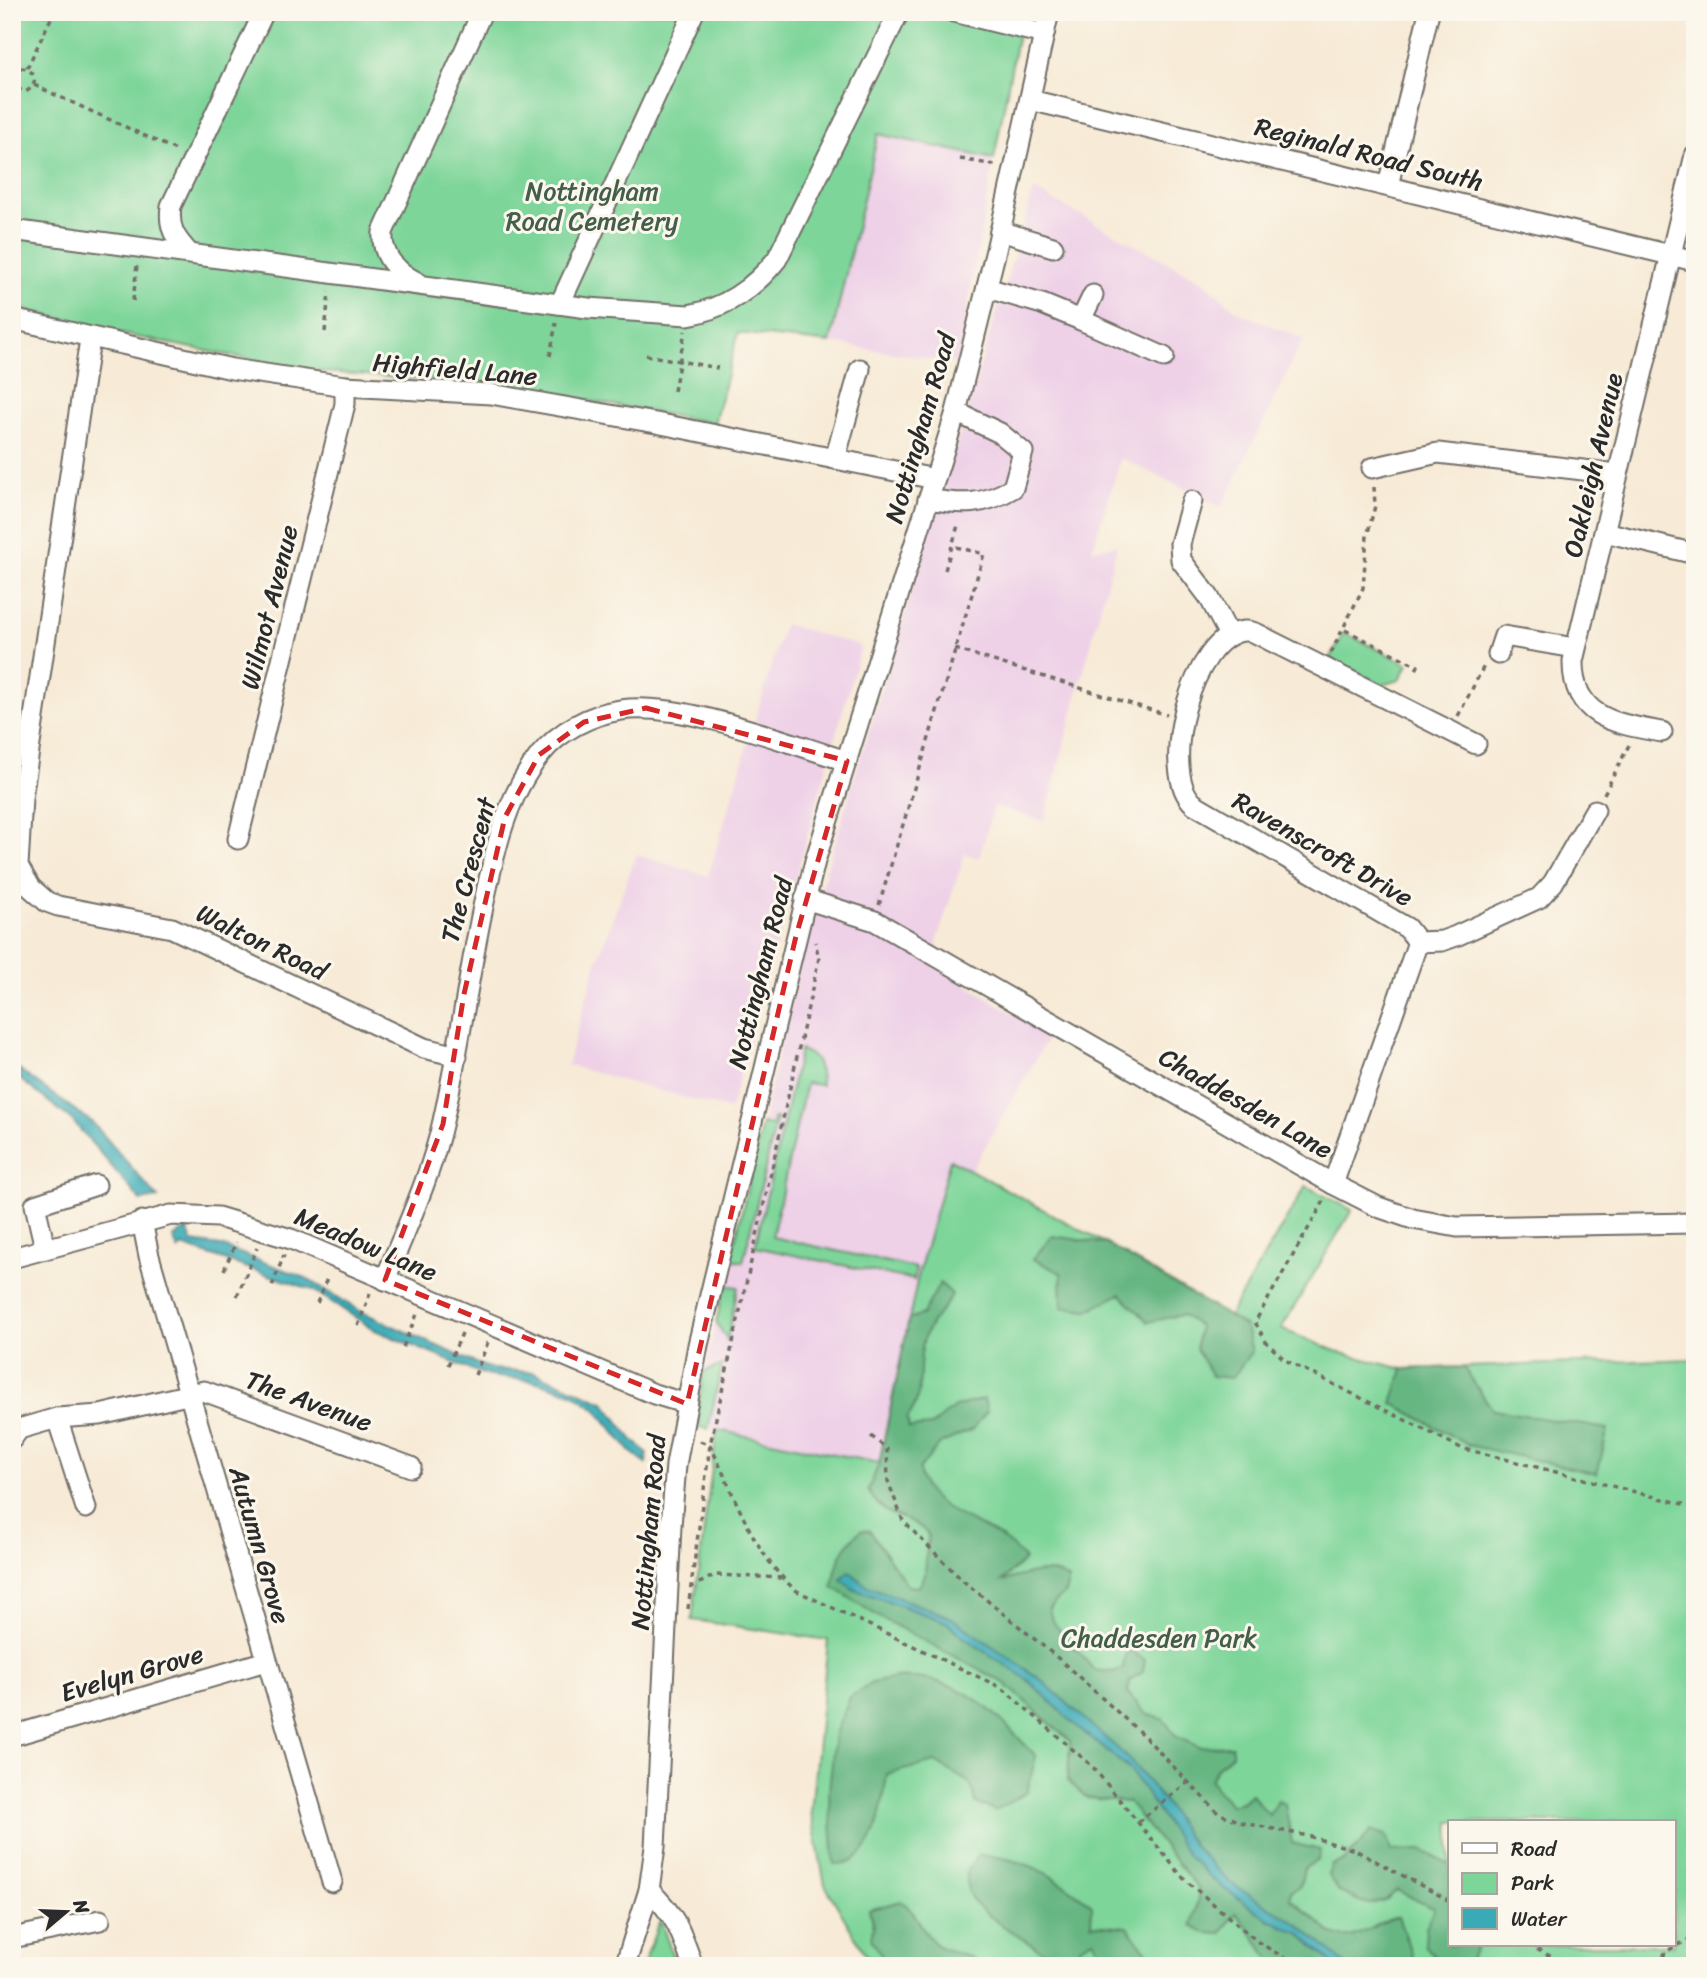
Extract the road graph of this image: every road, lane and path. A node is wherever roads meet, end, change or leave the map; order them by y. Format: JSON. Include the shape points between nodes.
{"nodes":[{"id":1,"x":54,"y":12,"type":"edge"},
{"id":2,"x":264,"y":12,"type":"edge"},
{"id":3,"x":482,"y":12,"type":"edge"},
{"id":4,"x":694,"y":12,"type":"edge"},
{"id":5,"x":899,"y":12,"type":"edge"},
{"id":6,"x":954,"y":12,"type":"edge"},
{"id":7,"x":1049,"y":12,"type":"edge"},
{"id":8,"x":1429,"y":12,"type":"edge"},
{"id":9,"x":1044,"y":34,"type":"junction"},
{"id":10,"x":27,"y":68,"type":"junction"},
{"id":11,"x":12,"y":73,"type":"edge"},
{"id":12,"x":34,"y":85,"type":"junction"},
{"id":13,"x":12,"y":86,"type":"edge"},
{"id":14,"x":17,"y":91,"type":"junction"},
{"id":15,"x":1030,"y":100,"type":"junction"},
{"id":16,"x":12,"y":102,"type":"edge"},
{"id":17,"x":1695,"y":155,"type":"edge"},
{"id":18,"x":193,"y":158,"type":"junction"},
{"id":19,"x":960,"y":159,"type":"dead end"},
{"id":20,"x":1014,"y":169,"type":"junction"},
{"id":21,"x":1388,"y":186,"type":"junction"},
{"id":22,"x":12,"y":230,"type":"edge"},
{"id":23,"x":1000,"y":231,"type":"junction"},
{"id":24,"x":139,"y":247,"type":"junction"},
{"id":25,"x":1053,"y":247,"type":"dead end"},
{"id":26,"x":189,"y":253,"type":"junction"},
{"id":27,"x":1671,"y":256,"type":"junction"},
{"id":28,"x":1695,"y":261,"type":"edge"},
{"id":29,"x":331,"y":273,"type":"junction"},
{"id":30,"x":421,"y":285,"type":"junction"},
{"id":31,"x":987,"y":288,"type":"junction"},
{"id":32,"x":1093,"y":295,"type":"dead end"},
{"id":33,"x":132,"y":301,"type":"dead end"},
{"id":34,"x":560,"y":304,"type":"junction"},
{"id":35,"x":688,"y":315,"type":"junction"},
{"id":36,"x":12,"y":319,"type":"edge"},
{"id":37,"x":1081,"y":320,"type":"junction"},
{"id":38,"x":325,"y":332,"type":"dead end"},
{"id":39,"x":90,"y":339,"type":"junction"},
{"id":40,"x":646,"y":355,"type":"dead end"},
{"id":41,"x":550,"y":356,"type":"dead end"},
{"id":42,"x":1164,"y":357,"type":"dead end"},
{"id":43,"x":680,"y":361,"type":"junction"},
{"id":44,"x":718,"y":368,"type":"dead end"},
{"id":45,"x":860,"y":369,"type":"dead end"},
{"id":46,"x":345,"y":386,"type":"junction"},
{"id":47,"x":674,"y":391,"type":"dead end"},
{"id":48,"x":956,"y":412,"type":"junction"},
{"id":49,"x":835,"y":459,"type":"junction"},
{"id":50,"x":1372,"y":468,"type":"joint"},
{"id":51,"x":1617,"y":474,"type":"junction"},
{"id":52,"x":935,"y":479,"type":"junction"},
{"id":53,"x":928,"y":499,"type":"junction"},
{"id":54,"x":1192,"y":501,"type":"dead end"},
{"id":55,"x":964,"y":506,"type":"junction"},
{"id":56,"x":1605,"y":532,"type":"junction"},
{"id":57,"x":952,"y":546,"type":"junction"},
{"id":58,"x":1695,"y":554,"type":"edge"},
{"id":59,"x":944,"y":570,"type":"dead end"},
{"id":60,"x":1345,"y":630,"type":"dead end"},
{"id":61,"x":1229,"y":635,"type":"junction"},
{"id":62,"x":955,"y":649,"type":"junction"},
{"id":63,"x":1575,"y":649,"type":"junction"},
{"id":64,"x":1498,"y":654,"type":"joint"},
{"id":65,"x":1324,"y":667,"type":"junction"},
{"id":66,"x":1415,"y":672,"type":"dead end"},
{"id":67,"x":1184,"y":720,"type":"junction"},
{"id":68,"x":1637,"y":727,"type":"junction"},
{"id":69,"x":1450,"y":730,"type":"junction"},
{"id":70,"x":1662,"y":732,"type":"dead end"},
{"id":71,"x":1476,"y":744,"type":"dead end"},
{"id":72,"x":847,"y":761,"type":"junction"},
{"id":73,"x":1595,"y":810,"type":"joint"},
{"id":74,"x":238,"y":839,"type":"dead end"},
{"id":75,"x":805,"y":899,"type":"junction"},
{"id":76,"x":875,"y":920,"type":"junction"},
{"id":77,"x":814,"y":934,"type":"dead end"},
{"id":78,"x":1418,"y":942,"type":"junction"},
{"id":79,"x":457,"y":1056,"type":"junction"},
{"id":80,"x":1333,"y":1184,"type":"junction"},
{"id":81,"x":96,"y":1185,"type":"dead end"},
{"id":82,"x":142,"y":1221,"type":"junction"},
{"id":83,"x":1695,"y":1223,"type":"edge"},
{"id":84,"x":234,"y":1246,"type":"dead end"},
{"id":85,"x":45,"y":1248,"type":"junction"},
{"id":86,"x":255,"y":1251,"type":"dead end"},
{"id":87,"x":12,"y":1258,"type":"edge"},
{"id":88,"x":282,"y":1260,"type":"dead end"},
{"id":89,"x":224,"y":1270,"type":"dead end"},
{"id":90,"x":326,"y":1279,"type":"dead end"},
{"id":91,"x":385,"y":1280,"type":"junction"},
{"id":92,"x":272,"y":1286,"type":"dead end"},
{"id":93,"x":237,"y":1296,"type":"dead end"},
{"id":94,"x":317,"y":1303,"type":"dead end"},
{"id":95,"x":366,"y":1305,"type":"dead end"},
{"id":96,"x":412,"y":1325,"type":"dead end"},
{"id":97,"x":358,"y":1326,"type":"dead end"},
{"id":98,"x":456,"y":1346,"type":"dead end"},
{"id":99,"x":403,"y":1347,"type":"dead end"},
{"id":100,"x":482,"y":1356,"type":"dead end"},
{"id":101,"x":448,"y":1365,"type":"dead end"},
{"id":102,"x":475,"y":1375,"type":"dead end"},
{"id":103,"x":189,"y":1393,"type":"junction"},
{"id":104,"x":687,"y":1404,"type":"junction"},
{"id":105,"x":57,"y":1418,"type":"junction"},
{"id":106,"x":871,"y":1436,"type":"dead end"},
{"id":107,"x":12,"y":1439,"type":"edge"},
{"id":108,"x":710,"y":1445,"type":"junction"},
{"id":109,"x":411,"y":1467,"type":"dead end"},
{"id":110,"x":1695,"y":1507,"type":"edge"},
{"id":111,"x":86,"y":1508,"type":"dead end"},
{"id":112,"x":781,"y":1578,"type":"junction"},
{"id":113,"x":266,"y":1661,"type":"junction"},
{"id":114,"x":12,"y":1736,"type":"edge"},
{"id":115,"x":1187,"y":1783,"type":"junction"},
{"id":116,"x":1138,"y":1822,"type":"junction"},
{"id":117,"x":332,"y":1882,"type":"dead end"},
{"id":118,"x":649,"y":1890,"type":"junction"},
{"id":119,"x":1448,"y":1900,"type":"edge"},
{"id":120,"x":100,"y":1920,"type":"dead end"},
{"id":121,"x":1695,"y":1936,"type":"edge"},
{"id":122,"x":12,"y":1938,"type":"edge"},
{"id":123,"x":1530,"y":1946,"type":"edge"},
{"id":124,"x":1695,"y":1960,"type":"edge"},
{"id":125,"x":625,"y":1966,"type":"edge"},
{"id":126,"x":693,"y":1966,"type":"edge"},
{"id":127,"x":1298,"y":1966,"type":"edge"},
{"id":128,"x":1570,"y":1966,"type":"edge"},
{"id":129,"x":1665,"y":1966,"type":"edge"},
{"id":130,"x":1684,"y":1966,"type":"edge"}],
"edges":[{"from":1,"to":10,"type":"path"},
{"from":2,"to":18,"type":"street"},
{"from":3,"to":30,"type":"street","via":[[383,232],[389,259],[398,271]]},
{"from":4,"to":34,"type":"street"},
{"from":5,"to":35,"type":"street","via":[[778,259],[750,288],[724,304]]},
{"from":6,"to":9,"type":"street"},
{"from":7,"to":9,"type":"street","name":"Nottingham Road"},
{"from":8,"to":21,"type":"street"},
{"from":9,"to":15,"type":"street","name":"Nottingham Road"},
{"from":10,"to":11,"type":"path"},
{"from":10,"to":12,"type":"path","via":[[33,73]]},
{"from":12,"to":14,"type":"path"},
{"from":12,"to":18,"type":"path"},
{"from":13,"to":14,"type":"path"},
{"from":14,"to":16,"type":"path"},
{"from":15,"to":20,"type":"street","name":"Nottingham Road"},
{"from":15,"to":21,"type":"street","name":"Reginald Road South"},
{"from":17,"to":27,"type":"street","name":"Oakleigh Avenue"},
{"from":18,"to":26,"type":"street","via":[[169,220],[174,236]]},
{"from":19,"to":20,"type":"path"},
{"from":20,"to":23,"type":"street","name":"Nottingham Road"},
{"from":21,"to":27,"type":"street","name":"Reginald Road South"},
{"from":22,"to":24,"type":"street"},
{"from":23,"to":25,"type":"street"},
{"from":23,"to":31,"type":"street","name":"Nottingham Road"},
{"from":24,"to":26,"type":"street"},
{"from":24,"to":33,"type":"path"},
{"from":26,"to":29,"type":"street"},
{"from":27,"to":28,"type":"street","name":"Reginald Road South"},
{"from":27,"to":51,"type":"street","name":"Oakleigh Avenue"},
{"from":29,"to":30,"type":"street"},
{"from":29,"to":38,"type":"path"},
{"from":30,"to":34,"type":"street"},
{"from":31,"to":37,"type":"street"},
{"from":31,"to":48,"type":"street","name":"Nottingham Road"},
{"from":32,"to":37,"type":"street"},
{"from":34,"to":35,"type":"street"},
{"from":34,"to":41,"type":"path"},
{"from":35,"to":43,"type":"path"},
{"from":36,"to":39,"type":"street","name":"Highfield Lane"},
{"from":37,"to":42,"type":"street"},
{"from":39,"to":46,"type":"street","name":"Highfield Lane","via":[[232,369]]},
{"from":39,"to":79,"type":"street","name":"Walton Road","via":[[16,849],[21,874],[38,895],[58,906],[172,928],[424,1048]]},
{"from":40,"to":43,"type":"path"},
{"from":43,"to":44,"type":"path"},
{"from":43,"to":47,"type":"path"},
{"from":45,"to":49,"type":"street"},
{"from":46,"to":49,"type":"street","name":"Highfield Lane","via":[[491,394]]},
{"from":46,"to":74,"type":"street","name":"Wilmot Avenue","via":[[345,404]]},
{"from":48,"to":52,"type":"street","name":"Nottingham Road"},
{"from":48,"to":55,"type":"street","via":[[1000,433],[1023,452],[1013,488],[992,500]]},
{"from":49,"to":52,"type":"street","name":"Highfield Lane"},
{"from":50,"to":51,"type":"street","via":[[1438,453]]},
{"from":50,"to":65,"type":"path","via":[[1375,506],[1367,536],[1363,588]]},
{"from":51,"to":56,"type":"street","name":"Oakleigh Avenue"},
{"from":52,"to":53,"type":"street","name":"Nottingham Road"},
{"from":53,"to":55,"type":"street"},
{"from":53,"to":72,"type":"street","name":"Nottingham Road"},
{"from":54,"to":61,"type":"street","via":[[1182,533],[1181,560],[1209,597]]},
{"from":55,"to":57,"type":"path"},
{"from":56,"to":58,"type":"street"},
{"from":56,"to":63,"type":"street","name":"Oakleigh Avenue"},
{"from":57,"to":59,"type":"path"},
{"from":57,"to":62,"type":"path","via":[[984,554]]},
{"from":60,"to":66,"type":"path","via":[[1418,666]]},
{"from":61,"to":65,"type":"street","via":[[1249,631]]},
{"from":61,"to":67,"type":"street","name":"Ravenscroft Drive","via":[[1202,666]]},
{"from":62,"to":67,"type":"path"},
{"from":62,"to":76,"type":"path"},
{"from":63,"to":64,"type":"street","via":[[1504,636]]},
{"from":63,"to":68,"type":"street","name":"Oakleigh Avenue","via":[[1573,669],[1582,698],[1602,718]]},
{"from":64,"to":69,"type":"path","via":[[1487,659]]},
{"from":65,"to":69,"type":"street"},
{"from":67,"to":78,"type":"street","name":"Ravenscroft Drive","via":[[1178,767],[1189,800],[1407,928]]},
{"from":68,"to":70,"type":"street","name":"Oakleigh Avenue"},
{"from":68,"to":73,"type":"path"},
{"from":69,"to":71,"type":"street"},
{"from":72,"to":75,"type":"street","name":"Nottingham Road"},
{"from":72,"to":79,"type":"street","name":"The Crescent","via":[[656,708],[606,713],[561,734],[528,771],[505,817],[464,994]]},
{"from":73,"to":78,"type":"street","name":"Ravenscroft Drive","via":[[1553,883],[1539,898],[1456,936]]},
{"from":75,"to":76,"type":"street","name":"Chaddesden Lane"},
{"from":75,"to":104,"type":"street","name":"Nottingham Road","via":[[718,1254]]},
{"from":76,"to":80,"type":"street","name":"Chaddesden Lane"},
{"from":77,"to":108,"type":"path","via":[[819,958]]},
{"from":78,"to":80,"type":"street"},
{"from":79,"to":91,"type":"street","name":"The Crescent","via":[[438,1143]]},
{"from":80,"to":83,"type":"street","name":"Chaddesden Lane","via":[[1378,1207],[1457,1227]]},
{"from":80,"to":110,"type":"path","via":[[1255,1322],[1266,1342],[1285,1360],[1461,1448]]},
{"from":81,"to":85,"type":"street","via":[[35,1205]]},
{"from":82,"to":85,"type":"street","name":"Meadow Lane"},
{"from":82,"to":91,"type":"street","name":"Meadow Lane","via":[[190,1214],[231,1220],[291,1239]]},
{"from":82,"to":103,"type":"street","name":"Autumn Grove"},
{"from":84,"to":89,"type":"path"},
{"from":85,"to":87,"type":"street","name":"Meadow Lane"},
{"from":86,"to":93,"type":"path"},
{"from":88,"to":92,"type":"path"},
{"from":90,"to":94,"type":"path"},
{"from":91,"to":104,"type":"street","name":"Meadow Lane"},
{"from":95,"to":97,"type":"path"},
{"from":96,"to":99,"type":"path"},
{"from":98,"to":101,"type":"path"},
{"from":100,"to":102,"type":"path"},
{"from":103,"to":105,"type":"street","via":[[100,1415]]},
{"from":103,"to":109,"type":"street","name":"The Avenue","via":[[204,1391]]},
{"from":103,"to":113,"type":"street","name":"Autumn Grove"},
{"from":104,"to":118,"type":"street","name":"Nottingham Road","via":[[671,1525],[659,1801]]},
{"from":105,"to":107,"type":"street","via":[[19,1429]]},
{"from":105,"to":111,"type":"street"},
{"from":106,"to":115,"type":"path","via":[[887,1449],[888,1480],[903,1521],[962,1580],[1126,1720]]},
{"from":108,"to":112,"type":"path","via":[[760,1549]]},
{"from":108,"to":112,"type":"path","via":[[690,1588],[715,1575]]},
{"from":112,"to":116,"type":"path","via":[[797,1591],[1002,1688],[1092,1766]]},
{"from":113,"to":114,"type":"street","name":"Evelyn Grove"},
{"from":113,"to":117,"type":"street","name":"Autumn Grove"},
{"from":115,"to":116,"type":"path"},
{"from":115,"to":119,"type":"path","via":[[1218,1813],[1355,1850]]},
{"from":116,"to":127,"type":"path","via":[[1184,1879],[1258,1942]]},
{"from":118,"to":125,"type":"street","name":"Nottingham Road"},
{"from":118,"to":126,"type":"street","via":[[670,1909]]},
{"from":120,"to":122,"type":"street"},
{"from":121,"to":129,"type":"path","via":[[1665,1952]]},
{"from":123,"to":128,"type":"path"},
{"from":124,"to":130,"type":"path"}]}
